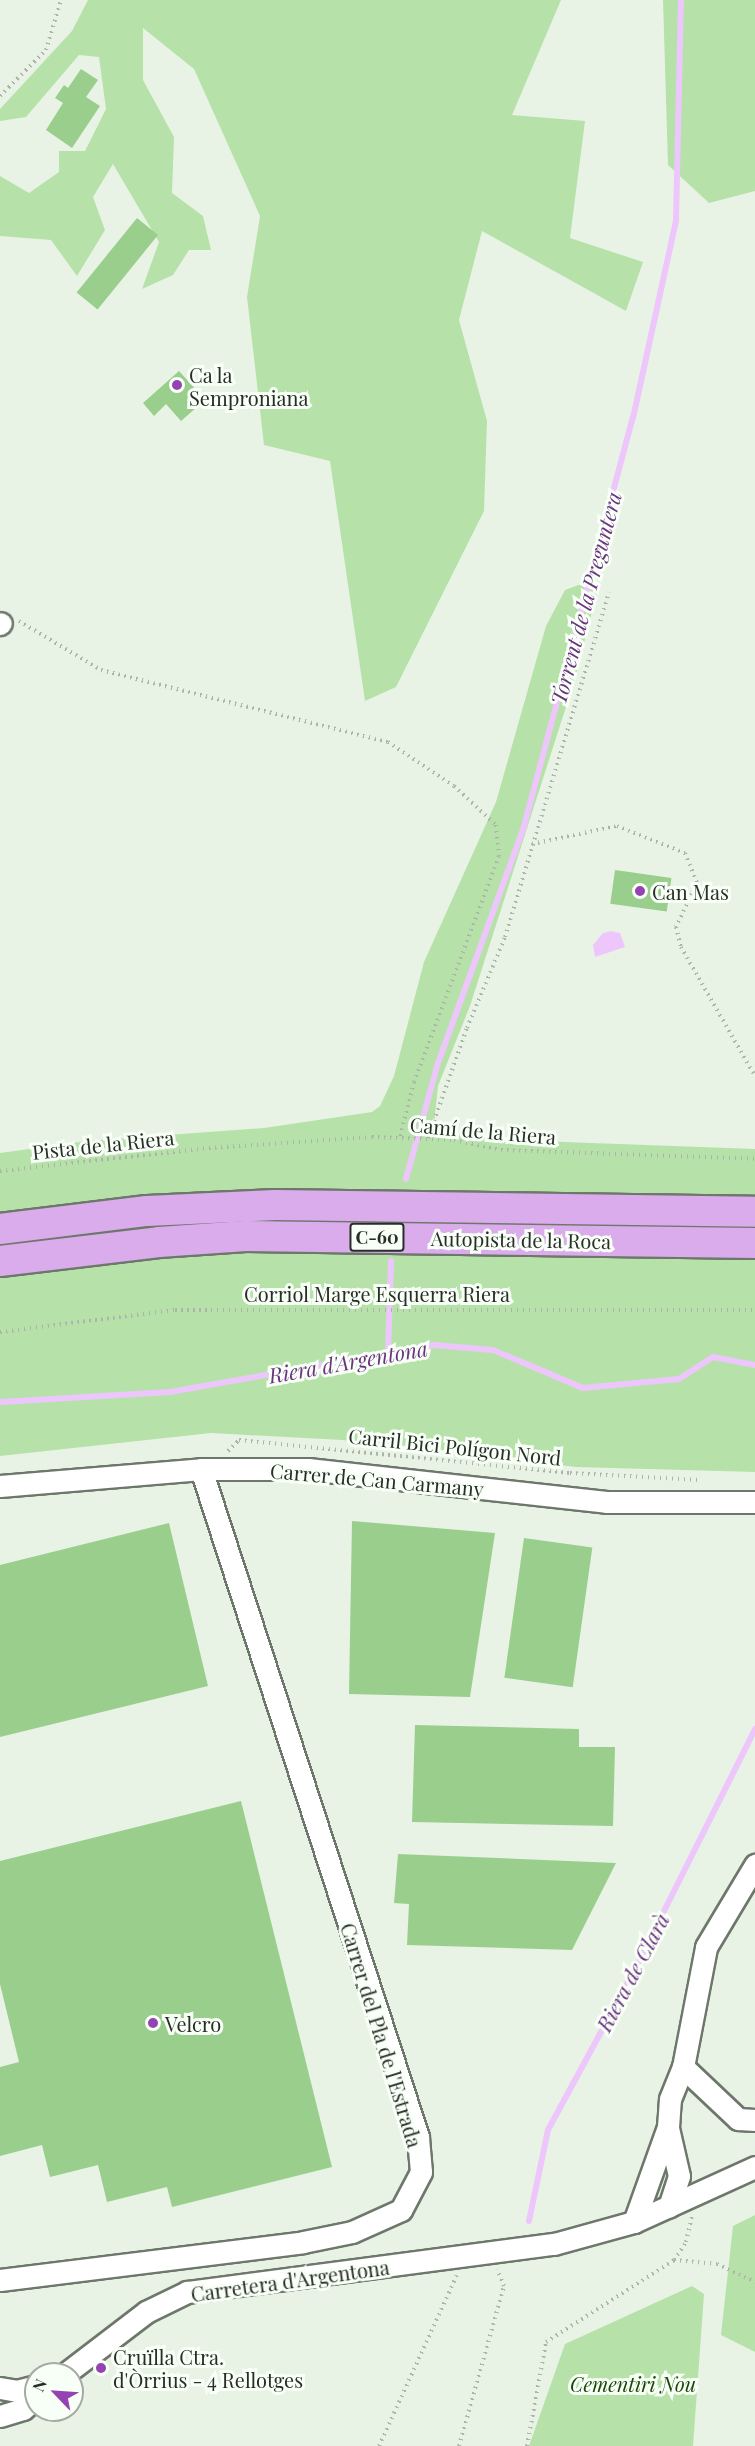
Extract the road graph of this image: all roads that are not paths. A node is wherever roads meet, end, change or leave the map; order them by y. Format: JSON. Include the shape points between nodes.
{"nodes":[{"id":1,"x":755,"y":1212,"type":"edge"},
{"id":2,"x":0,"y":1228,"type":"edge"},
{"id":3,"x":755,"y":1243,"type":"edge"},
{"id":4,"x":0,"y":1261,"type":"edge"},
{"id":5,"x":201,"y":1469,"type":"junction"},
{"id":6,"x":0,"y":1486,"type":"edge"},
{"id":7,"x":755,"y":1502,"type":"edge"},
{"id":8,"x":755,"y":1865,"type":"edge"},
{"id":9,"x":683,"y":2067,"type":"junction"},
{"id":10,"x":755,"y":2120,"type":"edge"},
{"id":11,"x":668,"y":2127,"type":"junction"},
{"id":12,"x":755,"y":2167,"type":"edge"},
{"id":13,"x":669,"y":2206,"type":"junction"},
{"id":14,"x":634,"y":2222,"type":"junction"},
{"id":15,"x":0,"y":2280,"type":"edge"},
{"id":16,"x":81,"y":2362,"type":"edge"},
{"id":17,"x":0,"y":2388,"type":"edge"},
{"id":18,"x":24,"y":2389,"type":"edge"},
{"id":19,"x":24,"y":2408,"type":"edge"},
{"id":20,"x":0,"y":2416,"type":"edge"}],
"edges":[{"from":1,"to":2,"type":"highway","name":"Autopista de la Roca","number":"C-60","via":[[275,1205],[147,1211]]},
{"from":3,"to":4,"type":"highway","name":"Autopista de la Roca","number":"C-60","via":[[246,1236]]},
{"from":5,"to":6,"type":"street","name":"Carrer de Can Carmany"},
{"from":5,"to":7,"type":"street","name":"Carrer de Can Carmany","via":[[308,1469],[606,1502]]},
{"from":5,"to":15,"type":"street","name":"Carrer del Pla de l'Estrada","via":[[418,2137],[421,2172],[401,2210],[352,2232],[303,2242]]},
{"from":8,"to":9,"type":"street","via":[[706,1947]]},
{"from":9,"to":10,"type":"street","via":[[738,2119]]},
{"from":9,"to":11,"type":"street","via":[[670,2098]]},
{"from":11,"to":13,"type":"street","via":[[679,2176]]},
{"from":11,"to":14,"type":"street"},
{"from":12,"to":13,"type":"street"},
{"from":13,"to":14,"type":"street"},
{"from":14,"to":16,"type":"street","name":"Carretera d'Argentona","via":[[554,2244],[187,2292],[146,2312]]},
{"from":17,"to":18,"type":"street"},
{"from":19,"to":20,"type":"street"}]}
